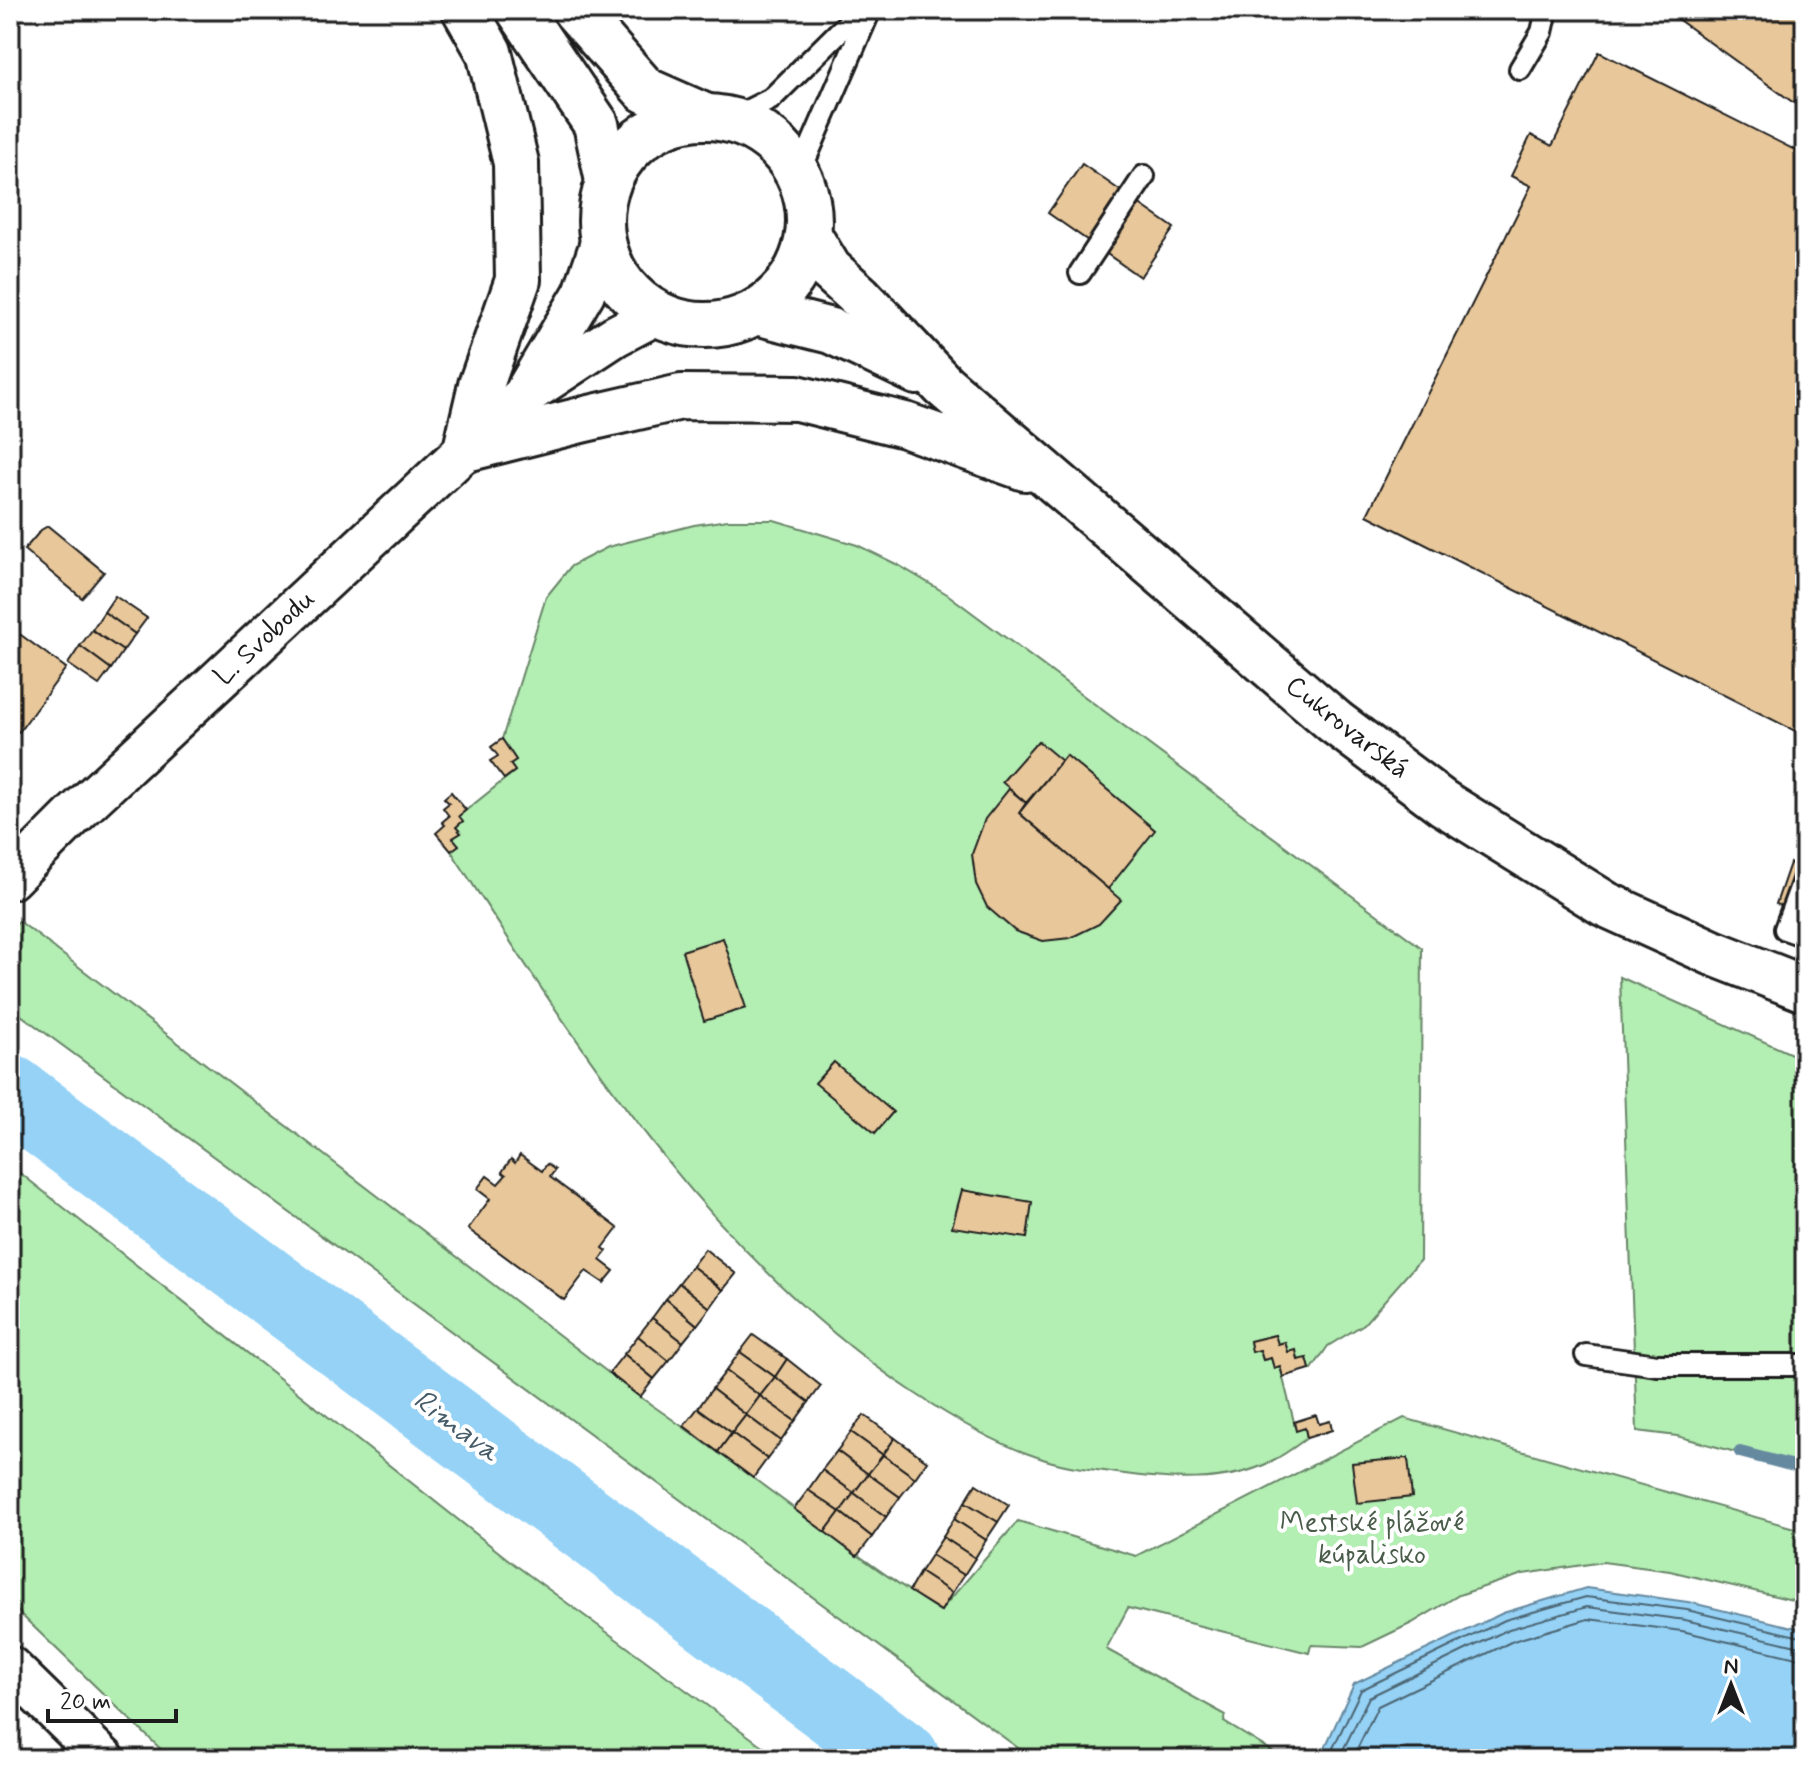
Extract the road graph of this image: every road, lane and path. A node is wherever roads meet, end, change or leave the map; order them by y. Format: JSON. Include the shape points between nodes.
{"nodes":[{"id":1,"x":465,"y":10,"type":"edge"},
{"id":2,"x":519,"y":10,"type":"edge"},
{"id":3,"x":575,"y":10,"type":"edge"},
{"id":4,"x":861,"y":10,"type":"edge"},
{"id":5,"x":870,"y":10,"type":"edge"},
{"id":6,"x":1547,"y":10,"type":"edge"},
{"id":7,"x":1520,"y":69,"type":"dead end"},
{"id":8,"x":718,"y":118,"type":"junction"},
{"id":9,"x":799,"y":174,"type":"junction"},
{"id":10,"x":1144,"y":176,"type":"dead end"},
{"id":11,"x":608,"y":181,"type":"junction"},
{"id":12,"x":809,"y":236,"type":"junction"},
{"id":13,"x":602,"y":240,"type":"junction"},
{"id":14,"x":1080,"y":273,"type":"dead end"},
{"id":15,"x":756,"y":312,"type":"junction"},
{"id":16,"x":657,"y":314,"type":"junction"},
{"id":17,"x":943,"y":385,"type":"junction"},
{"id":18,"x":522,"y":397,"type":"junction"},
{"id":19,"x":466,"y":449,"type":"junction"},
{"id":20,"x":1049,"y":476,"type":"junction"},
{"id":21,"x":1805,"y":875,"type":"edge"},
{"id":22,"x":10,"y":879,"type":"edge"},
{"id":23,"x":1805,"y":936,"type":"edge"},
{"id":24,"x":1805,"y":989,"type":"edge"},
{"id":25,"x":1586,"y":1355,"type":"dead end"},
{"id":26,"x":1805,"y":1365,"type":"edge"},
{"id":27,"x":10,"y":1667,"type":"edge"},
{"id":28,"x":104,"y":1759,"type":"edge"}],
"edges":[{"from":1,"to":19,"type":"main road","via":[[489,52],[516,163],[518,280],[481,385]]},
{"from":2,"to":11,"type":"main road","name":"Cukrovarská","via":[[596,124]]},
{"from":3,"to":8,"type":"main road","name":"Cukrovarská","via":[[645,90]]},
{"from":4,"to":8,"type":"lane","via":[[771,99]]},
{"from":5,"to":9,"type":"lane"},
{"from":6,"to":7,"type":"lane","via":[[1542,32]]},
{"from":8,"to":9,"type":"main road","name":"Cukrovarská","via":[[759,131],[783,149]]},
{"from":8,"to":11,"type":"main road","name":"Cukrovarská","via":[[664,124],[630,147]]},
{"from":9,"to":12,"type":"main road","name":"Cukrovarská","via":[[809,204]]},
{"from":10,"to":14,"type":"lane"},
{"from":11,"to":13,"type":"main road","name":"Cukrovarská","via":[[601,210]]},
{"from":12,"to":15,"type":"main road","name":"Cukrovarská","via":[[799,267],[781,293]]},
{"from":12,"to":17,"type":"main road","name":"Cukrovarská","via":[[829,269]]},
{"from":13,"to":16,"type":"main road","name":"Cukrovarská","via":[[622,282]]},
{"from":13,"to":18,"type":"street","via":[[584,293]]},
{"from":15,"to":16,"type":"main road","name":"Cukrovarská","via":[[723,324],[689,324]]},
{"from":15,"to":17,"type":"main road","name":"Cukrovarská","via":[[831,331]]},
{"from":16,"to":18,"type":"street"},
{"from":17,"to":20,"type":"main road","name":"Cukrovarská"},
{"from":18,"to":19,"type":"street","name":"L. Svobodu"},
{"from":19,"to":20,"type":"main road","via":[[681,397],[797,398],[905,425]]},
{"from":19,"to":22,"type":"street","name":"L. Svobodu"},
{"from":20,"to":24,"type":"main road","name":"Cukrovarská","via":[[1335,722],[1443,803],[1605,904]]},
{"from":21,"to":23,"type":"lane","via":[[1785,929]]},
{"from":25,"to":26,"type":"lane","via":[[1657,1365]]},
{"from":27,"to":28,"type":"street"}]}
